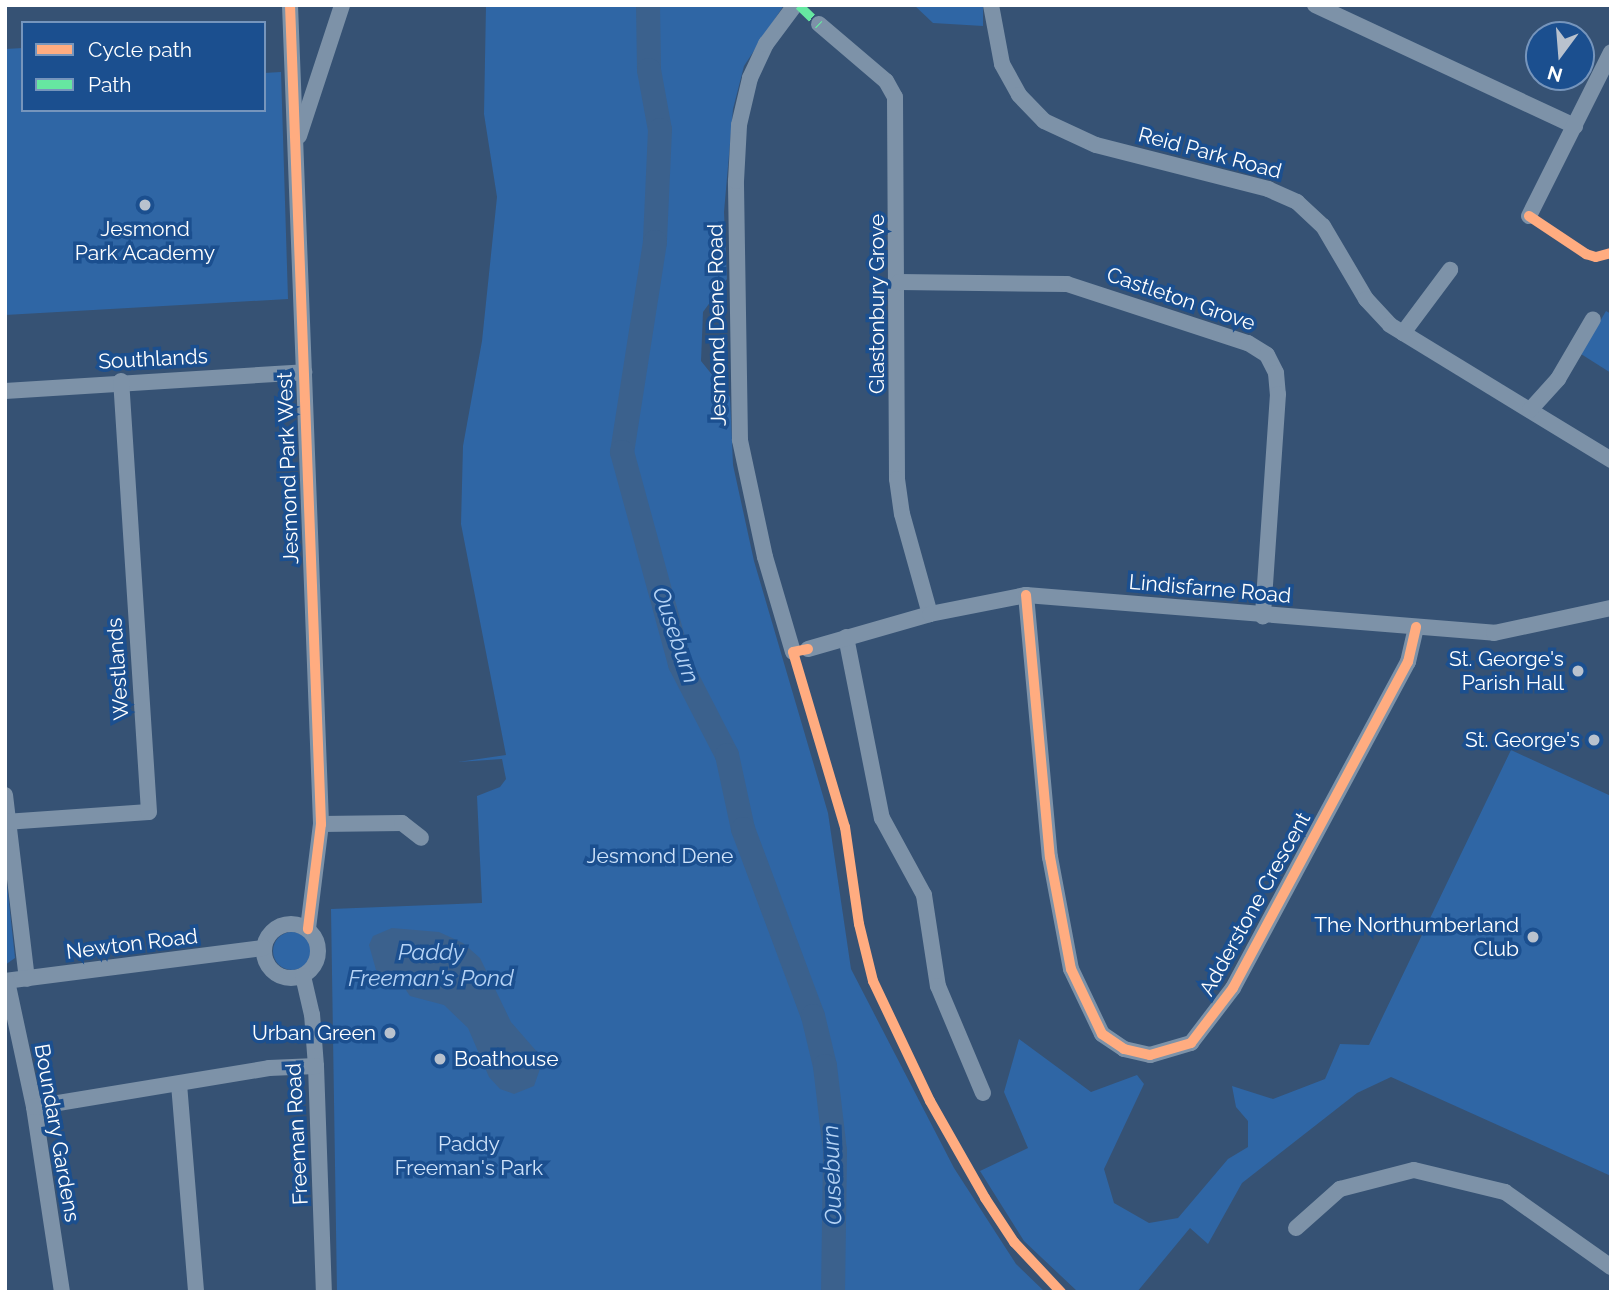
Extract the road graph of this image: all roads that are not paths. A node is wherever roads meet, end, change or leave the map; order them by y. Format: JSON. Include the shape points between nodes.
{"nodes":[{"id":1,"x":290,"y":5,"type":"edge"},
{"id":2,"x":342,"y":5,"type":"edge"},
{"id":3,"x":795,"y":5,"type":"edge"},
{"id":4,"x":991,"y":5,"type":"edge"},
{"id":5,"x":1315,"y":5,"type":"edge"},
{"id":6,"x":819,"y":24,"type":"dead end"},
{"id":7,"x":1611,"y":52,"type":"edge"},
{"id":8,"x":323,"y":60,"type":"junction"},
{"id":9,"x":292,"y":61,"type":"junction"},
{"id":10,"x":1575,"y":126,"type":"junction"},
{"id":11,"x":295,"y":147,"type":"junction"},
{"id":12,"x":1529,"y":215,"type":"dead end"},
{"id":13,"x":1450,"y":270,"type":"dead end"},
{"id":14,"x":899,"y":282,"type":"junction"},
{"id":15,"x":1593,"y":319,"type":"dead end"},
{"id":16,"x":1403,"y":333,"type":"junction"},
{"id":17,"x":304,"y":372,"type":"junction"},
{"id":18,"x":121,"y":381,"type":"junction"},
{"id":19,"x":5,"y":391,"type":"edge"},
{"id":20,"x":1530,"y":410,"type":"junction"},
{"id":21,"x":1611,"y":460,"type":"edge"},
{"id":22,"x":1026,"y":595,"type":"junction"},
{"id":23,"x":1611,"y":608,"type":"edge"},
{"id":24,"x":930,"y":614,"type":"junction"},
{"id":25,"x":1263,"y":616,"type":"junction"},
{"id":26,"x":1416,"y":627,"type":"junction"},
{"id":27,"x":846,"y":638,"type":"junction"},
{"id":28,"x":801,"y":650,"type":"joint"},
{"id":29,"x":5,"y":795,"type":"edge"},
{"id":30,"x":6,"y":822,"type":"edge"},
{"id":31,"x":321,"y":824,"type":"junction"},
{"id":32,"x":421,"y":838,"type":"dead end"},
{"id":33,"x":308,"y":929,"type":"junction"},
{"id":34,"x":264,"y":948,"type":"junction"},
{"id":35,"x":303,"y":976,"type":"junction"},
{"id":36,"x":27,"y":979,"type":"junction"},
{"id":37,"x":6,"y":981,"type":"edge"},
{"id":38,"x":316,"y":1066,"type":"junction"},
{"id":39,"x":179,"y":1084,"type":"junction"},
{"id":40,"x":983,"y":1093,"type":"dead end"},
{"id":41,"x":34,"y":1107,"type":"junction"},
{"id":42,"x":1296,"y":1228,"type":"dead end"},
{"id":43,"x":1611,"y":1267,"type":"edge"},
{"id":44,"x":62,"y":1292,"type":"edge"},
{"id":45,"x":195,"y":1292,"type":"edge"},
{"id":46,"x":324,"y":1292,"type":"edge"}],
"edges":[{"from":1,"to":9,"type":"street","name":"Jesmond Park West"},
{"from":2,"to":8,"type":"street"},
{"from":3,"to":28,"type":"street","name":"Jesmond Dene Road","via":[[766,44],[750,78],[739,125],[736,181],[740,440],[765,557]]},
{"from":4,"to":16,"type":"street","name":"Reid Park Road","via":[[1002,64],[1019,95],[1044,121],[1096,145],[1268,189],[1297,202],[1332,239],[1372,307]]},
{"from":5,"to":10,"type":"street"},
{"from":6,"to":14,"type":"street","name":"Glastonbury Grove","via":[[894,92]]},
{"from":7,"to":10,"type":"street"},
{"from":8,"to":9,"type":"street"},
{"from":8,"to":11,"type":"street"},
{"from":9,"to":11,"type":"street","name":"Jesmond Park West"},
{"from":10,"to":12,"type":"street"},
{"from":11,"to":17,"type":"street","name":"Jesmond Park West"},
{"from":13,"to":16,"type":"street"},
{"from":14,"to":24,"type":"street","name":"Glastonbury Grove","via":[[897,479]]},
{"from":14,"to":25,"type":"street","name":"Castleton Grove","via":[[1067,284],[1248,343],[1267,355],[1276,373],[1278,394]]},
{"from":15,"to":20,"type":"street","via":[[1558,379]]},
{"from":16,"to":20,"type":"street","name":"Reid Park Road"},
{"from":17,"to":18,"type":"street","name":"Southlands"},
{"from":17,"to":31,"type":"street","name":"Jesmond Park West"},
{"from":18,"to":19,"type":"street","name":"Southlands"},
{"from":18,"to":30,"type":"street","name":"Westlands","via":[[149,812]]},
{"from":20,"to":21,"type":"street","name":"Reid Park Road"},
{"from":22,"to":24,"type":"street","name":"Lindisfarne Road"},
{"from":22,"to":25,"type":"street","name":"Lindisfarne Road"},
{"from":22,"to":26,"type":"street","name":"Adderstone Crescent","via":[[1050,857],[1071,969],[1102,1034],[1124,1049],[1150,1055],[1191,1043],[1233,988],[1408,662]]},
{"from":23,"to":26,"type":"street","name":"Lindisfarne Road","via":[[1494,632]]},
{"from":24,"to":27,"type":"street","name":"Lindisfarne Road"},
{"from":25,"to":26,"type":"street","name":"Lindisfarne Road"},
{"from":27,"to":28,"type":"street","name":"Lindisfarne Road"},
{"from":27,"to":40,"type":"street","via":[[882,818],[924,895],[938,986]]},
{"from":29,"to":30,"type":"street"},
{"from":30,"to":36,"type":"street"},
{"from":31,"to":32,"type":"street","via":[[402,823]]},
{"from":31,"to":33,"type":"street","name":"Jesmond Park West"},
{"from":33,"to":34,"type":"street","via":[[284,924],[270,933]]},
{"from":33,"to":35,"type":"street","via":[[319,954]]},
{"from":34,"to":35,"type":"street","via":[[272,971],[286,978]]},
{"from":34,"to":36,"type":"street","name":"Newton Road"},
{"from":35,"to":38,"type":"street","name":"Freeman Road"},
{"from":36,"to":37,"type":"street","name":"Newton Road"},
{"from":37,"to":41,"type":"street","name":"Boundary Gardens"},
{"from":38,"to":39,"type":"street"},
{"from":38,"to":46,"type":"street","name":"Freeman Road"},
{"from":39,"to":41,"type":"street"},
{"from":39,"to":45,"type":"street"},
{"from":41,"to":44,"type":"street","name":"Boundary Gardens"},
{"from":42,"to":43,"type":"street","via":[[1340,1189],[1414,1170],[1505,1192]]}]}
